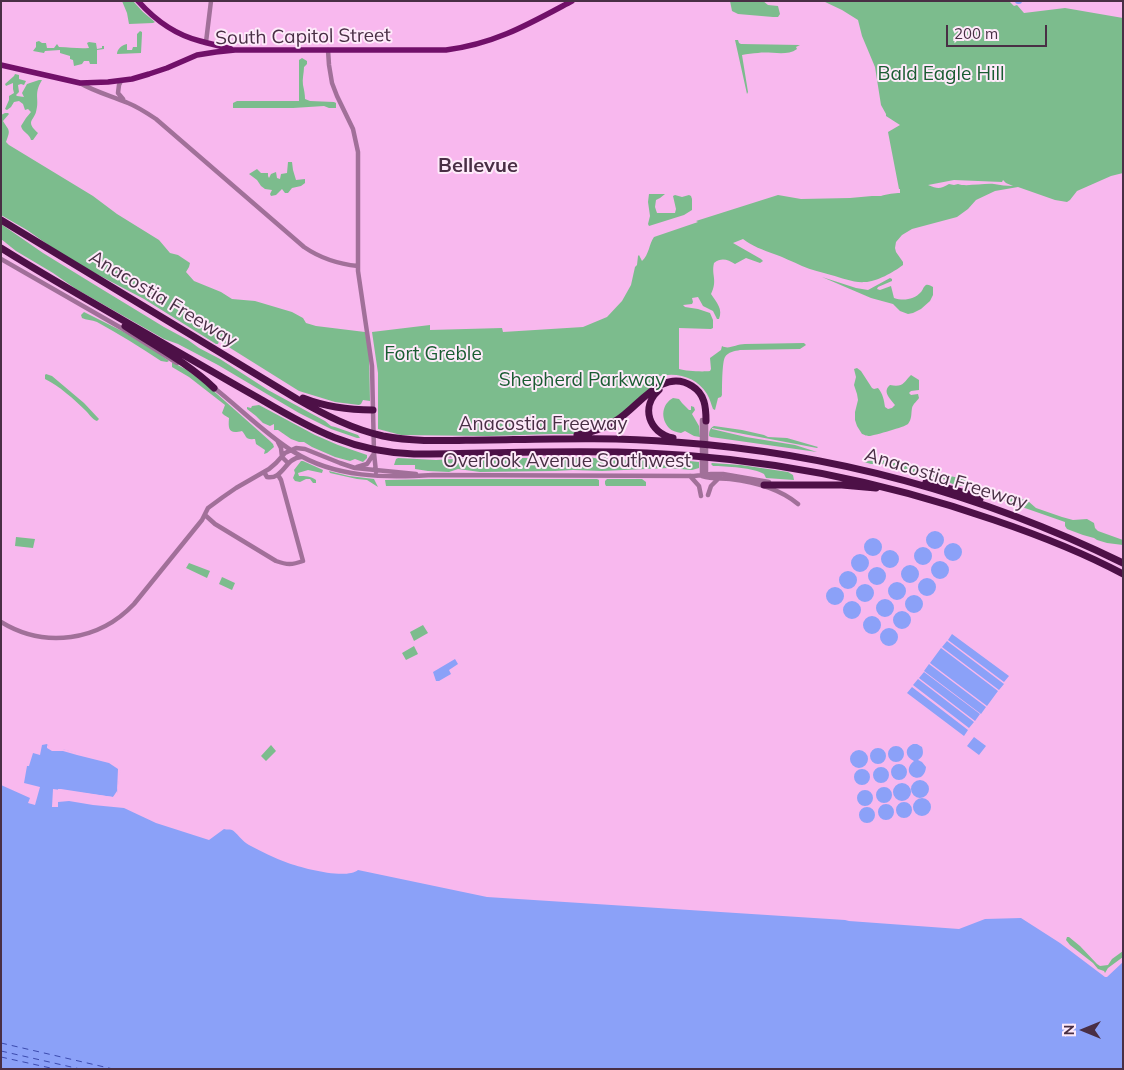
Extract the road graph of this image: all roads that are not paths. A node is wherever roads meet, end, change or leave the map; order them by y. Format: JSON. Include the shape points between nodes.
{"nodes":[{"id":1,"x":138,"y":1,"type":"edge"},
{"id":2,"x":211,"y":1,"type":"edge"},
{"id":3,"x":572,"y":1,"type":"edge"},
{"id":4,"x":206,"y":42,"type":"junction"},
{"id":5,"x":235,"y":50,"type":"junction"},
{"id":6,"x":328,"y":50,"type":"junction"},
{"id":7,"x":205,"y":54,"type":"junction"},
{"id":8,"x":1,"y":65,"type":"edge"},
{"id":9,"x":121,"y":81,"type":"junction"},
{"id":10,"x":80,"y":83,"type":"junction"},
{"id":11,"x":126,"y":102,"type":"junction"},
{"id":12,"x":1,"y":220,"type":"edge"},
{"id":13,"x":1,"y":248,"type":"edge"},
{"id":14,"x":1,"y":259,"type":"edge"},
{"id":15,"x":358,"y":266,"type":"junction"},
{"id":16,"x":80,"y":295,"type":"junction"},
{"id":17,"x":255,"y":374,"type":"junction"},
{"id":18,"x":214,"y":388,"type":"junction"},
{"id":19,"x":373,"y":410,"type":"junction"},
{"id":20,"x":704,"y":421,"type":"junction"},
{"id":21,"x":500,"y":440,"type":"junction"},
{"id":22,"x":277,"y":441,"type":"junction"},
{"id":23,"x":696,"y":442,"type":"junction"},
{"id":24,"x":290,"y":450,"type":"junction"},
{"id":25,"x":374,"y":453,"type":"junction"},
{"id":26,"x":282,"y":457,"type":"junction"},
{"id":27,"x":303,"y":457,"type":"junction"},
{"id":28,"x":288,"y":463,"type":"junction"},
{"id":29,"x":351,"y":467,"type":"junction"},
{"id":30,"x":264,"y":472,"type":"junction"},
{"id":31,"x":376,"y":473,"type":"junction"},
{"id":32,"x":278,"y":475,"type":"junction"},
{"id":33,"x":690,"y":476,"type":"junction"},
{"id":34,"x":705,"y":476,"type":"junction"},
{"id":35,"x":719,"y":478,"type":"junction"},
{"id":36,"x":795,"y":485,"type":"junction"},
{"id":37,"x":764,"y":486,"type":"junction"},
{"id":38,"x":708,"y":495,"type":"dead end"},
{"id":39,"x":702,"y":496,"type":"dead end"},
{"id":40,"x":798,"y":504,"type":"dead end"},
{"id":41,"x":978,"y":514,"type":"junction"},
{"id":42,"x":205,"y":515,"type":"junction"},
{"id":43,"x":1123,"y":563,"type":"edge"},
{"id":44,"x":1123,"y":574,"type":"edge"},
{"id":45,"x":1,"y":622,"type":"edge"}],
"edges":[{"from":1,"to":4,"type":"main road","via":[[171,28]]},
{"from":2,"to":4,"type":"street"},
{"from":3,"to":6,"type":"main road","name":"South Capitol Street","via":[[512,32],[472,46],[435,50]]},
{"from":4,"to":5,"type":"main road"},
{"from":4,"to":7,"type":"main road"},
{"from":5,"to":6,"type":"main road","name":"South Capitol Street"},
{"from":5,"to":7,"type":"main road","name":"South Capitol Street"},
{"from":6,"to":15,"type":"street","via":[[332,83],[353,129],[358,152]]},
{"from":7,"to":9,"type":"main road","name":"South Capitol Street"},
{"from":8,"to":10,"type":"main road","name":"South Capitol Street"},
{"from":9,"to":10,"type":"main road","name":"South Capitol Street"},
{"from":9,"to":11,"type":"street","via":[[118,93]]},
{"from":10,"to":11,"type":"street"},
{"from":11,"to":15,"type":"street","via":[[164,126],[304,247],[327,259]]},
{"from":12,"to":17,"type":"highway","name":"Anacostia Freeway"},
{"from":13,"to":16,"type":"highway","name":"Anacostia Freeway"},
{"from":14,"to":18,"type":"street","name":"Overlook Avenue Southwest","via":[[123,329]]},
{"from":15,"to":19,"type":"street","via":[[372,366]]},
{"from":16,"to":18,"type":"highway","via":[[188,366]]},
{"from":16,"to":41,"type":"highway","name":"Anacostia Freeway","via":[[309,426],[366,448],[420,454],[610,452],[712,457],[848,478],[926,497]]},
{"from":17,"to":19,"type":"highway","via":[[317,403],[346,410]]},
{"from":17,"to":21,"type":"highway","name":"Anacostia Freeway","via":[[321,413],[365,431],[419,440]]},
{"from":18,"to":22,"type":"street","name":"Overlook Avenue Southwest"},
{"from":19,"to":25,"type":"street"},
{"from":20,"to":21,"type":"highway","via":[[705,404],[700,393],[688,384],[674,381],[660,385],[619,418],[595,431],[572,436],[524,436]]},
{"from":20,"to":23,"type":"highway","via":[[700,400],[686,387],[665,387],[650,402],[650,419],[659,432],[671,438]]},
{"from":20,"to":34,"type":"street"},
{"from":21,"to":23,"type":"highway","name":"Anacostia Freeway","via":[[606,438]]},
{"from":22,"to":24,"type":"street","name":"Overlook Avenue Southwest"},
{"from":22,"to":26,"type":"street"},
{"from":23,"to":43,"type":"highway","name":"Anacostia Freeway","via":[[742,446],[938,484],[1012,511]]},
{"from":24,"to":26,"type":"street"},
{"from":24,"to":27,"type":"street","name":"Overlook Avenue Southwest"},
{"from":24,"to":29,"type":"street","name":"Overlook Avenue Southwest","via":[[305,449]]},
{"from":25,"to":29,"type":"street","via":[[366,464]]},
{"from":25,"to":31,"type":"street"},
{"from":26,"to":28,"type":"street"},
{"from":26,"to":30,"type":"street"},
{"from":27,"to":28,"type":"street"},
{"from":27,"to":31,"type":"street","name":"Overlook Avenue Southwest","via":[[333,469],[357,474]]},
{"from":28,"to":32,"type":"street"},
{"from":29,"to":31,"type":"street","name":"Overlook Avenue Southwest"},
{"from":30,"to":32,"type":"street","via":[[270,478]]},
{"from":30,"to":42,"type":"street","via":[[223,497],[208,508]]},
{"from":31,"to":33,"type":"street","name":"Overlook Avenue Southwest"},
{"from":32,"to":42,"type":"street","via":[[303,561],[292,564],[276,561]]},
{"from":33,"to":34,"type":"street","name":"Overlook Avenue Southwest"},
{"from":33,"to":39,"type":"street","via":[[699,486]]},
{"from":34,"to":35,"type":"street"},
{"from":34,"to":36,"type":"street","via":[[732,475]]},
{"from":35,"to":37,"type":"street"},
{"from":35,"to":38,"type":"street"},
{"from":36,"to":37,"type":"highway"},
{"from":36,"to":41,"type":"highway","via":[[876,488]]},
{"from":37,"to":40,"type":"street"},
{"from":41,"to":44,"type":"highway","name":"Anacostia Freeway","via":[[1053,542]]},
{"from":42,"to":45,"type":"street","via":[[134,604],[106,626],[82,635],[53,638],[21,632]]}]}
